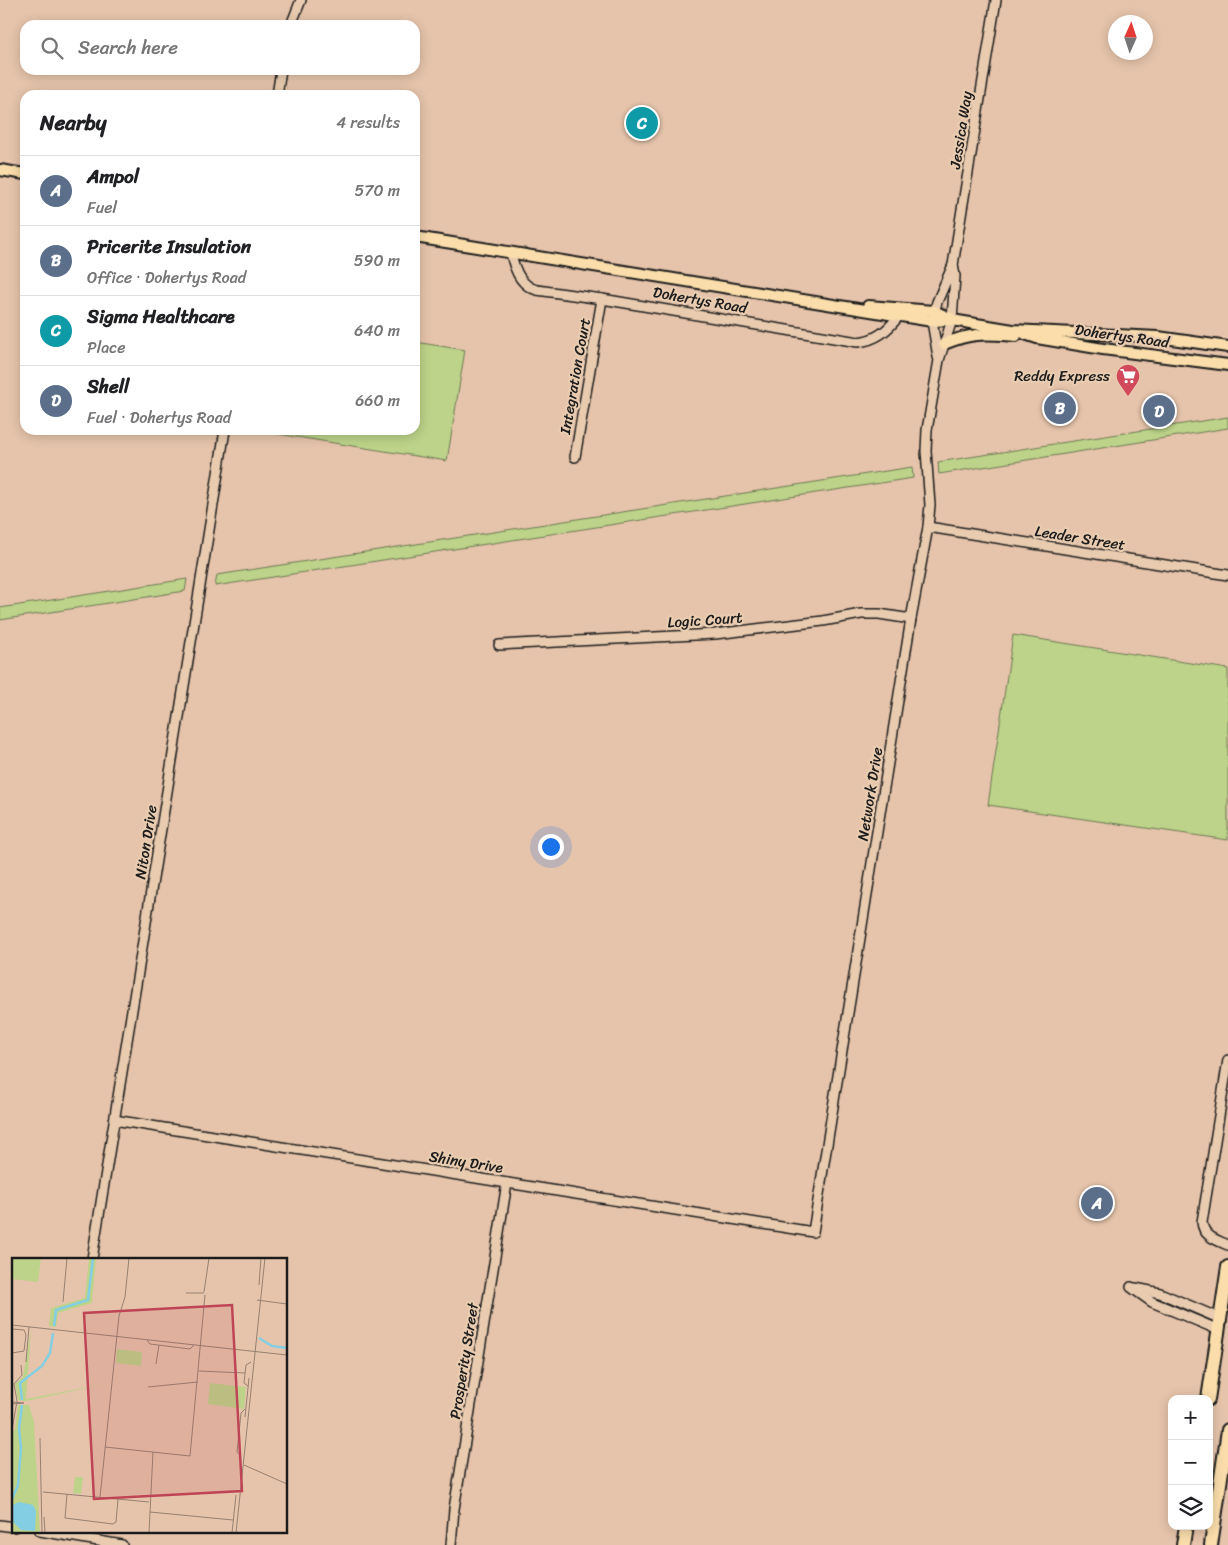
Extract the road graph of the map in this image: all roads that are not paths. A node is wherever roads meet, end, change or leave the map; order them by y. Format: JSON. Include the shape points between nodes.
{"nodes":[{"id":1,"x":301,"y":0,"type":"edge"},
{"id":2,"x":996,"y":0,"type":"edge"},
{"id":3,"x":293,"y":20,"type":"edge"},
{"id":4,"x":280,"y":75,"type":"edge"},
{"id":5,"x":278,"y":90,"type":"edge"},
{"id":6,"x":0,"y":170,"type":"edge"},
{"id":7,"x":20,"y":173,"type":"edge"},
{"id":8,"x":420,"y":238,"type":"edge"},
{"id":9,"x":511,"y":253,"type":"junction"},
{"id":10,"x":953,"y":265,"type":"junction"},
{"id":11,"x":602,"y":299,"type":"junction"},
{"id":12,"x":839,"y":306,"type":"junction"},
{"id":13,"x":898,"y":316,"type":"junction"},
{"id":14,"x":933,"y":316,"type":"junction"},
{"id":15,"x":952,"y":320,"type":"junction"},
{"id":16,"x":1013,"y":330,"type":"junction"},
{"id":17,"x":1037,"y":338,"type":"junction"},
{"id":18,"x":944,"y":344,"type":"junction"},
{"id":19,"x":1228,"y":347,"type":"edge"},
{"id":20,"x":939,"y":360,"type":"junction"},
{"id":21,"x":1228,"y":365,"type":"edge"},
{"id":22,"x":225,"y":435,"type":"edge"},
{"id":23,"x":575,"y":457,"type":"dead end"},
{"id":24,"x":928,"y":527,"type":"junction"},
{"id":25,"x":1228,"y":575,"type":"edge"},
{"id":26,"x":911,"y":619,"type":"junction"},
{"id":27,"x":499,"y":645,"type":"dead end"},
{"id":28,"x":1228,"y":1060,"type":"edge"},
{"id":29,"x":114,"y":1120,"type":"junction"},
{"id":30,"x":507,"y":1182,"type":"junction"},
{"id":31,"x":813,"y":1232,"type":"joint"},
{"id":32,"x":1228,"y":1245,"type":"edge"},
{"id":33,"x":92,"y":1258,"type":"edge"},
{"id":34,"x":1228,"y":1267,"type":"edge"},
{"id":35,"x":1224,"y":1326,"type":"edge"},
{"id":36,"x":1209,"y":1395,"type":"edge"},
{"id":37,"x":1228,"y":1430,"type":"edge"},
{"id":38,"x":1185,"y":1530,"type":"edge"},
{"id":39,"x":46,"y":1532,"type":"edge"},
{"id":40,"x":122,"y":1545,"type":"edge"},
{"id":41,"x":451,"y":1545,"type":"edge"},
{"id":42,"x":1183,"y":1545,"type":"edge"},
{"id":43,"x":1211,"y":1545,"type":"edge"}],
"edges":[{"from":1,"to":3,"type":"street"},
{"from":2,"to":10,"type":"street","name":"Jessica Way"},
{"from":4,"to":5,"type":"street"},
{"from":6,"to":7,"type":"main road"},
{"from":8,"to":9,"type":"main road","name":"Dohertys Road"},
{"from":9,"to":11,"type":"street","name":"Dohertys Road","via":[[514,268],[529,288]]},
{"from":9,"to":12,"type":"main road","name":"Dohertys Road"},
{"from":10,"to":14,"type":"street","name":"Jessica Way"},
{"from":10,"to":15,"type":"street","name":"Jessica Way"},
{"from":11,"to":13,"type":"street","name":"Dohertys Road","via":[[858,342],[882,334]]},
{"from":11,"to":23,"type":"street","name":"Integration Court"},
{"from":12,"to":13,"type":"main road","name":"Dohertys Road"},
{"from":12,"to":14,"type":"main road","name":"Dohertys Road","via":[[880,307]]},
{"from":13,"to":14,"type":"main road","name":"Dohertys Road"},
{"from":14,"to":15,"type":"main road","name":"Dohertys Road"},
{"from":14,"to":20,"type":"street","name":"Network Drive"},
{"from":15,"to":16,"type":"main road","name":"Dohertys Road"},
{"from":15,"to":18,"type":"street","name":"Network Drive"},
{"from":16,"to":17,"type":"main road","name":"Dohertys Road"},
{"from":16,"to":19,"type":"main road","name":"Dohertys Road","via":[[1158,337]]},
{"from":17,"to":18,"type":"main road","via":[[982,333]]},
{"from":17,"to":21,"type":"main road","name":"Dohertys Road"},
{"from":18,"to":20,"type":"street","name":"Network Drive"},
{"from":20,"to":24,"type":"street","name":"Network Drive","via":[[927,430]]},
{"from":22,"to":29,"type":"street","name":"Niton Drive"},
{"from":24,"to":25,"type":"street","name":"Leader Street"},
{"from":24,"to":26,"type":"street","name":"Network Drive"},
{"from":26,"to":27,"type":"street","name":"Logic Court","via":[[861,614],[715,634]]},
{"from":26,"to":31,"type":"street","name":"Network Drive"},
{"from":28,"to":32,"type":"street","via":[[1202,1222],[1206,1233]]},
{"from":29,"to":30,"type":"street","name":"Shiny Drive"},
{"from":29,"to":33,"type":"street","name":"Niton Drive"},
{"from":30,"to":31,"type":"street","name":"Shiny Drive"},
{"from":30,"to":41,"type":"street","name":"Prosperity Street","via":[[454,1509]]},
{"from":34,"to":35,"type":"highway"},
{"from":35,"to":35,"type":"street","via":[[1152,1302],[1131,1287],[1160,1293]]},
{"from":35,"to":36,"type":"highway"},
{"from":37,"to":43,"type":"highway"},
{"from":38,"to":42,"type":"highway"},
{"from":39,"to":40,"type":"street"}]}
